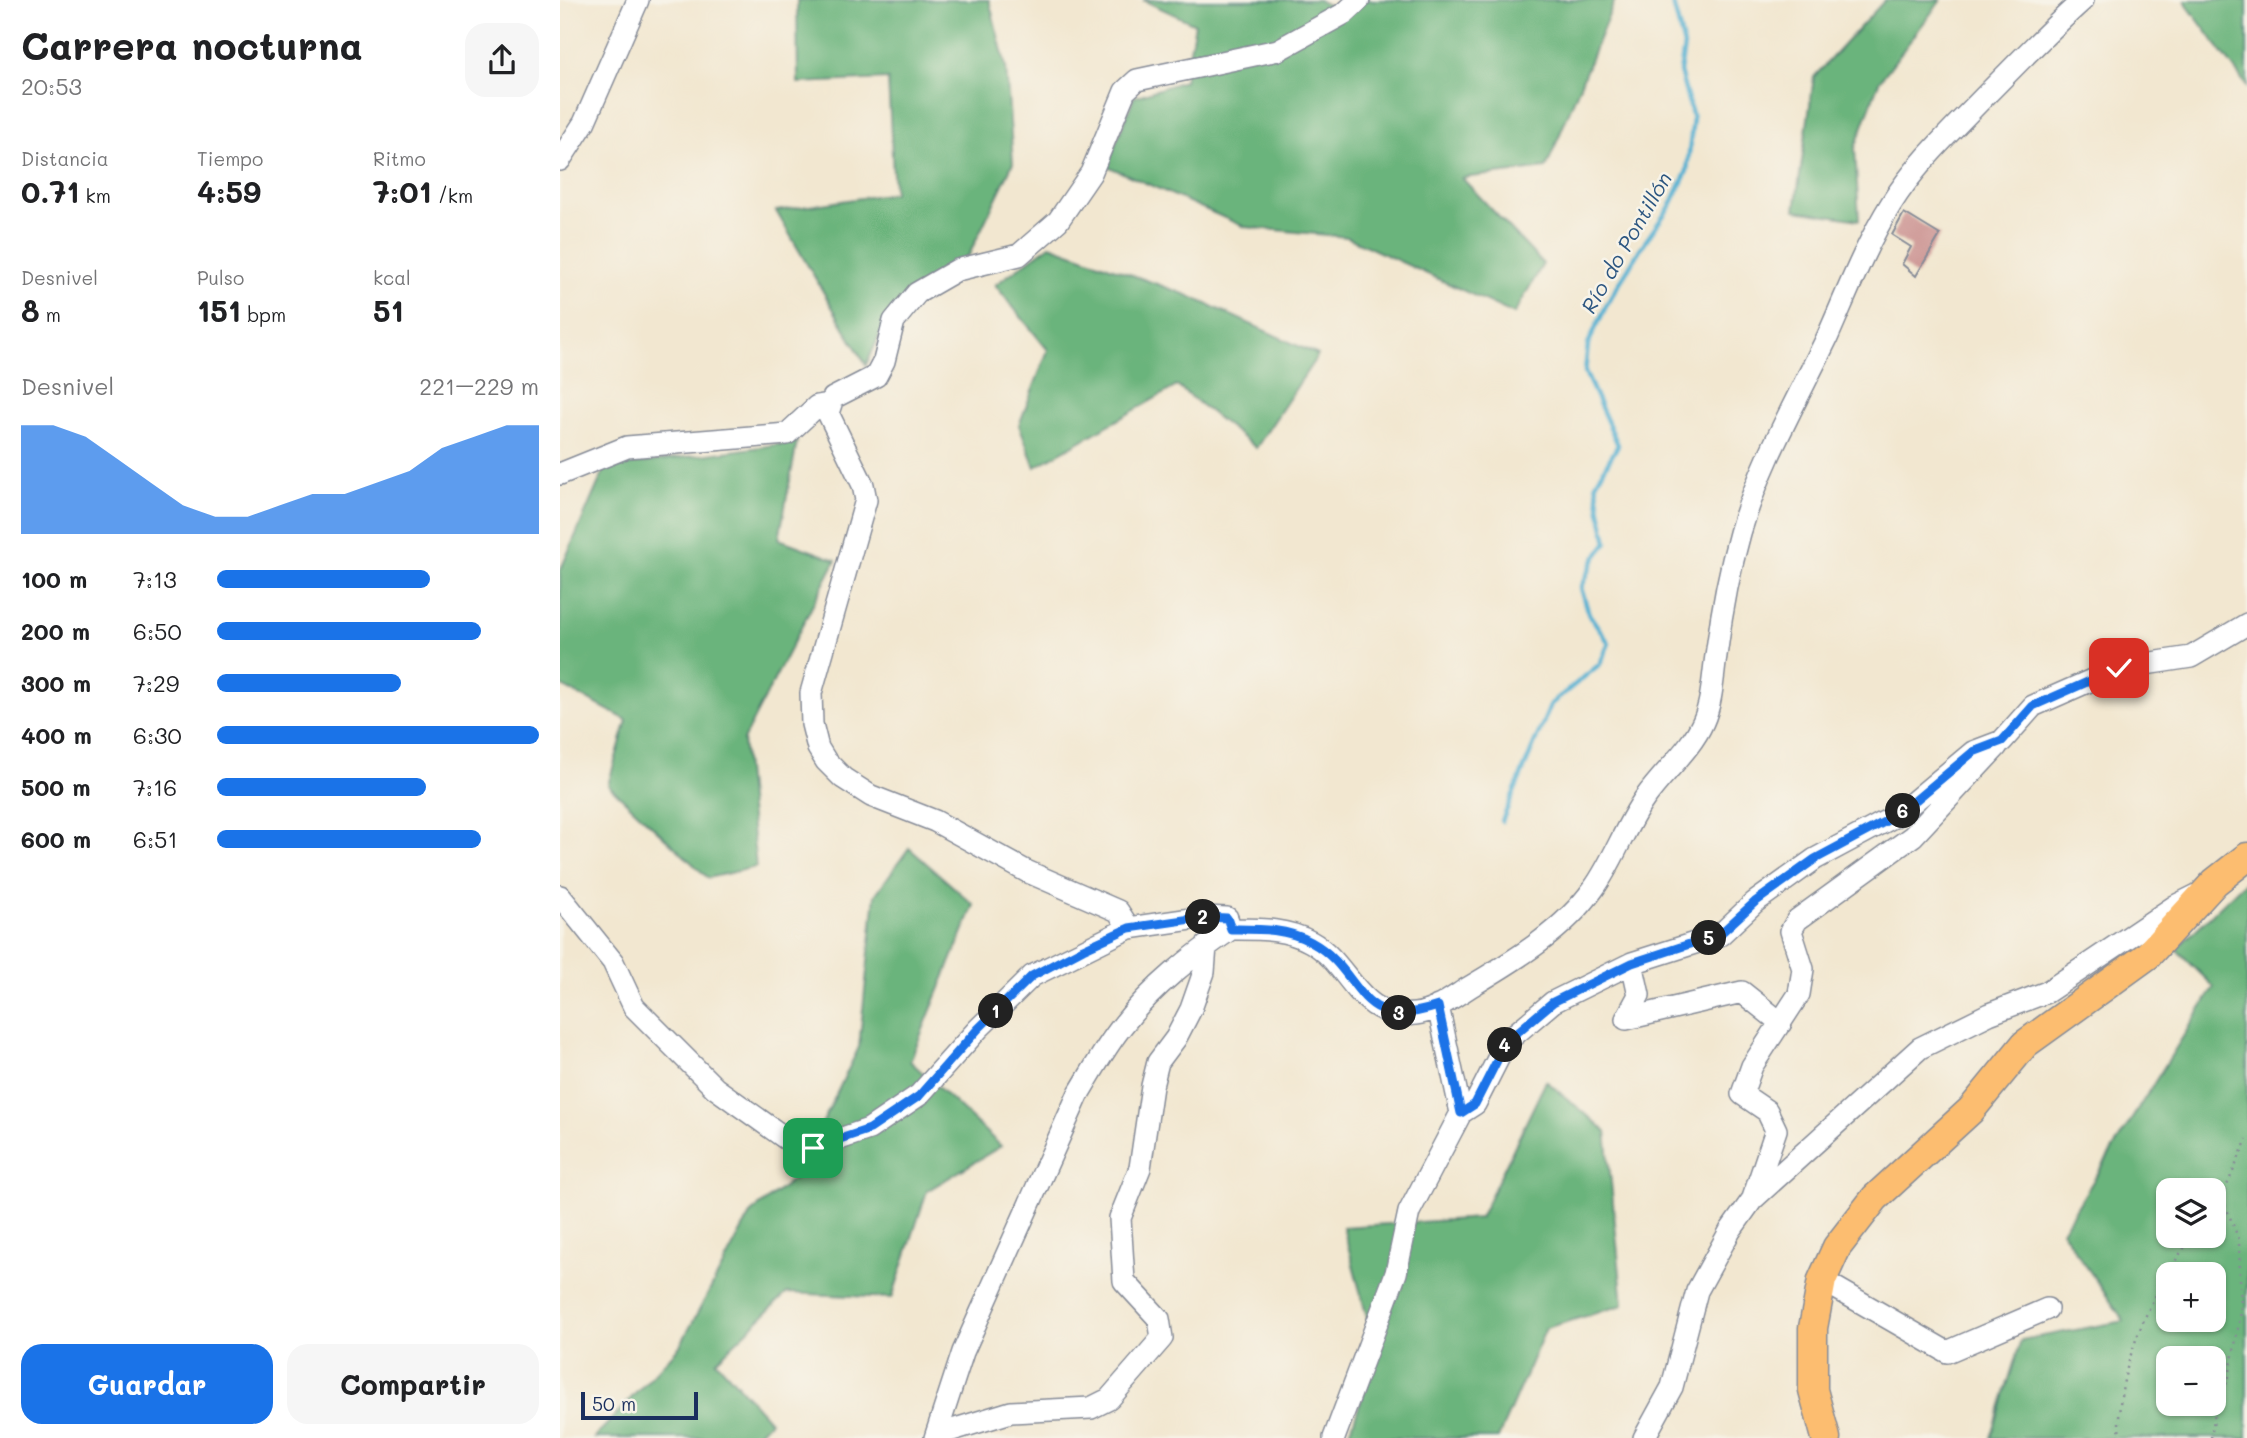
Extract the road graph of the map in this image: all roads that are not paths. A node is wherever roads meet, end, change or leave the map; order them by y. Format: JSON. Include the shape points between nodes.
{"nodes":[{"id":1,"x":638,"y":0,"type":"edge"},
{"id":2,"x":1359,"y":0,"type":"edge"},
{"id":3,"x":2083,"y":0,"type":"edge"},
{"id":4,"x":560,"y":160,"type":"edge"},
{"id":5,"x":829,"y":407,"type":"junction"},
{"id":6,"x":560,"y":474,"type":"edge"},
{"id":7,"x":2247,"y":624,"type":"edge"},
{"id":8,"x":2002,"y":741,"type":"junction"},
{"id":9,"x":2247,"y":856,"type":"edge"},
{"id":10,"x":2208,"y":890,"type":"junction"},
{"id":11,"x":560,"y":896,"type":"edge"},
{"id":12,"x":1129,"y":928,"type":"junction"},
{"id":13,"x":1231,"y":929,"type":"junction"},
{"id":14,"x":1206,"y":946,"type":"junction"},
{"id":15,"x":1632,"y":963,"type":"junction"},
{"id":16,"x":1438,"y":1006,"type":"junction"},
{"id":17,"x":1781,"y":1023,"type":"junction"},
{"id":18,"x":1461,"y":1113,"type":"junction"},
{"id":19,"x":1752,"y":1200,"type":"junction"},
{"id":20,"x":1822,"y":1280,"type":"junction"},
{"id":21,"x":2047,"y":1309,"type":"dead end"},
{"id":22,"x":936,"y":1437,"type":"edge"},
{"id":23,"x":1334,"y":1438,"type":"edge"},
{"id":24,"x":1644,"y":1438,"type":"edge"},
{"id":25,"x":1826,"y":1438,"type":"edge"}],
"edges":[{"from":1,"to":4,"type":"street","via":[[584,123]]},
{"from":2,"to":5,"type":"street","via":[[1345,13],[1278,50],[1138,79],[1125,91],[1091,173],[1058,221],[1019,255],[957,270],[917,293],[894,321],[876,376],[842,392]]},
{"from":3,"to":16,"type":"street","via":[[1921,164],[1891,203],[1763,469],[1726,586],[1704,720],[1690,744],[1646,796],[1597,885],[1576,911],[1520,956]]},
{"from":5,"to":6,"type":"street","via":[[817,406],[787,434],[627,447]]},
{"from":5,"to":12,"type":"street","via":[[866,500],[811,693],[818,748],[843,778],[871,796],[935,821],[1026,871],[1118,911]]},
{"from":7,"to":8,"type":"street","via":[[2191,657],[2119,668],[2033,706]]},
{"from":8,"to":15,"type":"street","via":[[1973,752],[1899,814],[1815,859],[1720,934]]},
{"from":8,"to":17,"type":"street","via":[[1913,836],[1797,920],[1791,931],[1803,969],[1799,994]]},
{"from":9,"to":10,"type":"main road"},
{"from":10,"to":19,"type":"street","via":[[2175,906],[2047,992],[1920,1048]]},
{"from":10,"to":20,"type":"main road","via":[[2147,956],[2025,1044],[1971,1110],[1875,1198],[1838,1247]]},
{"from":11,"to":12,"type":"street","via":[[613,962],[634,1007],[715,1088],[792,1143],[813,1148],[870,1129],[919,1096],[1032,976]]},
{"from":12,"to":13,"type":"street","via":[[1205,917],[1227,918]]},
{"from":13,"to":14,"type":"street"},
{"from":13,"to":16,"type":"street","via":[[1282,931],[1311,942],[1334,960],[1371,1004],[1389,1012],[1415,1014]]},
{"from":14,"to":22,"type":"street","via":[[1124,1023],[1079,1093],[963,1352]]},
{"from":14,"to":22,"type":"street","via":[[1204,972],[1191,1009],[1158,1062],[1140,1168],[1120,1218],[1124,1281],[1159,1319],[1162,1338],[1108,1399],[1091,1408],[1011,1412]]},
{"from":15,"to":17,"type":"street","via":[[1639,995],[1626,1018],[1742,992]]},
{"from":15,"to":18,"type":"street","via":[[1553,1002],[1507,1041],[1475,1104]]},
{"from":16,"to":18,"type":"street"},
{"from":17,"to":19,"type":"street","via":[[1752,1066],[1742,1094],[1768,1111],[1776,1130]]},
{"from":18,"to":23,"type":"street","via":[[1409,1212],[1396,1273]]},
{"from":19,"to":24,"type":"street","via":[[1697,1291],[1672,1387]]},
{"from":20,"to":21,"type":"street","via":[[1947,1352]]},
{"from":20,"to":25,"type":"main road","via":[[1813,1328],[1812,1390]]}]}
